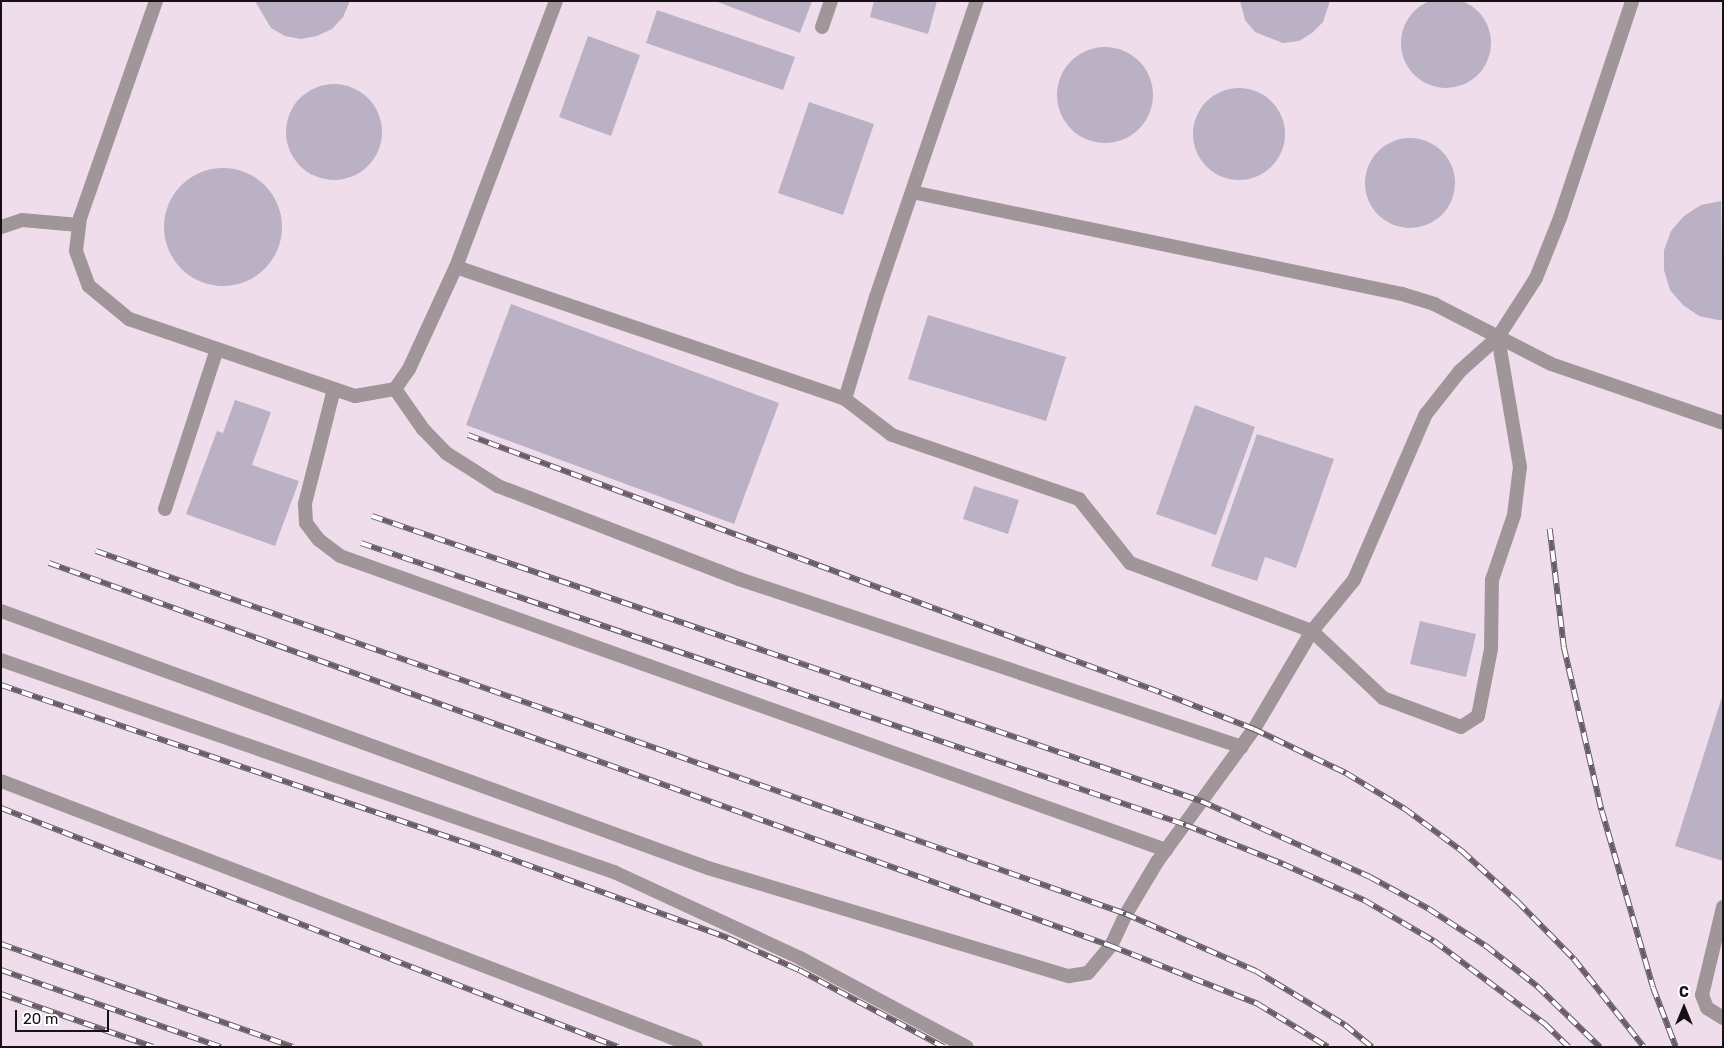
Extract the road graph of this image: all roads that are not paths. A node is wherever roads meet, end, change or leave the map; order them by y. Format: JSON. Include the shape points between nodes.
{"nodes":[{"id":1,"x":156,"y":1,"type":"edge"},
{"id":2,"x":556,"y":1,"type":"edge"},
{"id":3,"x":831,"y":1,"type":"edge"},
{"id":4,"x":977,"y":1,"type":"edge"},
{"id":5,"x":1632,"y":1,"type":"edge"},
{"id":6,"x":822,"y":28,"type":"dead end"},
{"id":7,"x":912,"y":192,"type":"junction"},
{"id":8,"x":79,"y":225,"type":"junction"},
{"id":9,"x":1,"y":227,"type":"edge"},
{"id":10,"x":456,"y":267,"type":"junction"},
{"id":11,"x":1498,"y":337,"type":"junction"},
{"id":12,"x":217,"y":349,"type":"junction"},
{"id":13,"x":334,"y":389,"type":"junction"},
{"id":14,"x":395,"y":389,"type":"junction"},
{"id":15,"x":845,"y":398,"type":"junction"},
{"id":16,"x":1723,"y":423,"type":"edge"},
{"id":17,"x":165,"y":509,"type":"dead end"},
{"id":18,"x":1,"y":611,"type":"edge"},
{"id":19,"x":1312,"y":631,"type":"junction"},
{"id":20,"x":1,"y":660,"type":"edge"},
{"id":21,"x":1242,"y":747,"type":"junction"},
{"id":22,"x":1,"y":780,"type":"edge"},
{"id":23,"x":1166,"y":850,"type":"junction"},
{"id":24,"x":1723,"y":907,"type":"edge"},
{"id":25,"x":1723,"y":1018,"type":"edge"},
{"id":26,"x":696,"y":1047,"type":"edge"},
{"id":27,"x":968,"y":1047,"type":"edge"}],
"edges":[{"from":1,"to":8,"type":"lane"},
{"from":2,"to":10,"type":"lane"},
{"from":3,"to":6,"type":"lane"},
{"from":4,"to":7,"type":"lane"},
{"from":5,"to":11,"type":"lane","via":[[1560,218],[1536,278]]},
{"from":7,"to":11,"type":"lane","via":[[1402,294],[1434,304]]},
{"from":7,"to":15,"type":"lane"},
{"from":8,"to":9,"type":"lane","via":[[22,220]]},
{"from":8,"to":12,"type":"lane","via":[[76,251],[89,286],[129,319]]},
{"from":10,"to":14,"type":"lane","via":[[409,369]]},
{"from":10,"to":15,"type":"lane"},
{"from":11,"to":16,"type":"lane","via":[[1551,364]]},
{"from":11,"to":19,"type":"lane","via":[[1460,371],[1426,414],[1354,580]]},
{"from":11,"to":19,"type":"lane","via":[[1520,467],[1514,515],[1492,580],[1491,649],[1478,716],[1461,727],[1384,698]]},
{"from":12,"to":13,"type":"lane"},
{"from":12,"to":17,"type":"lane"},
{"from":13,"to":14,"type":"lane","via":[[355,396]]},
{"from":13,"to":23,"type":"lane","via":[[305,504],[306,523],[319,540],[340,556]]},
{"from":14,"to":21,"type":"lane","via":[[446,453],[498,486],[739,579]]},
{"from":15,"to":19,"type":"lane","via":[[892,435],[1079,499],[1130,563]]},
{"from":18,"to":23,"type":"lane","via":[[708,868],[1069,976],[1088,974],[1111,946],[1126,914]]},
{"from":19,"to":21,"type":"lane"},
{"from":20,"to":27,"type":"lane","via":[[614,872],[800,958]]},
{"from":21,"to":23,"type":"lane"},
{"from":22,"to":26,"type":"lane"},
{"from":24,"to":25,"type":"lane","via":[[1702,995],[1707,1008]]}]}
